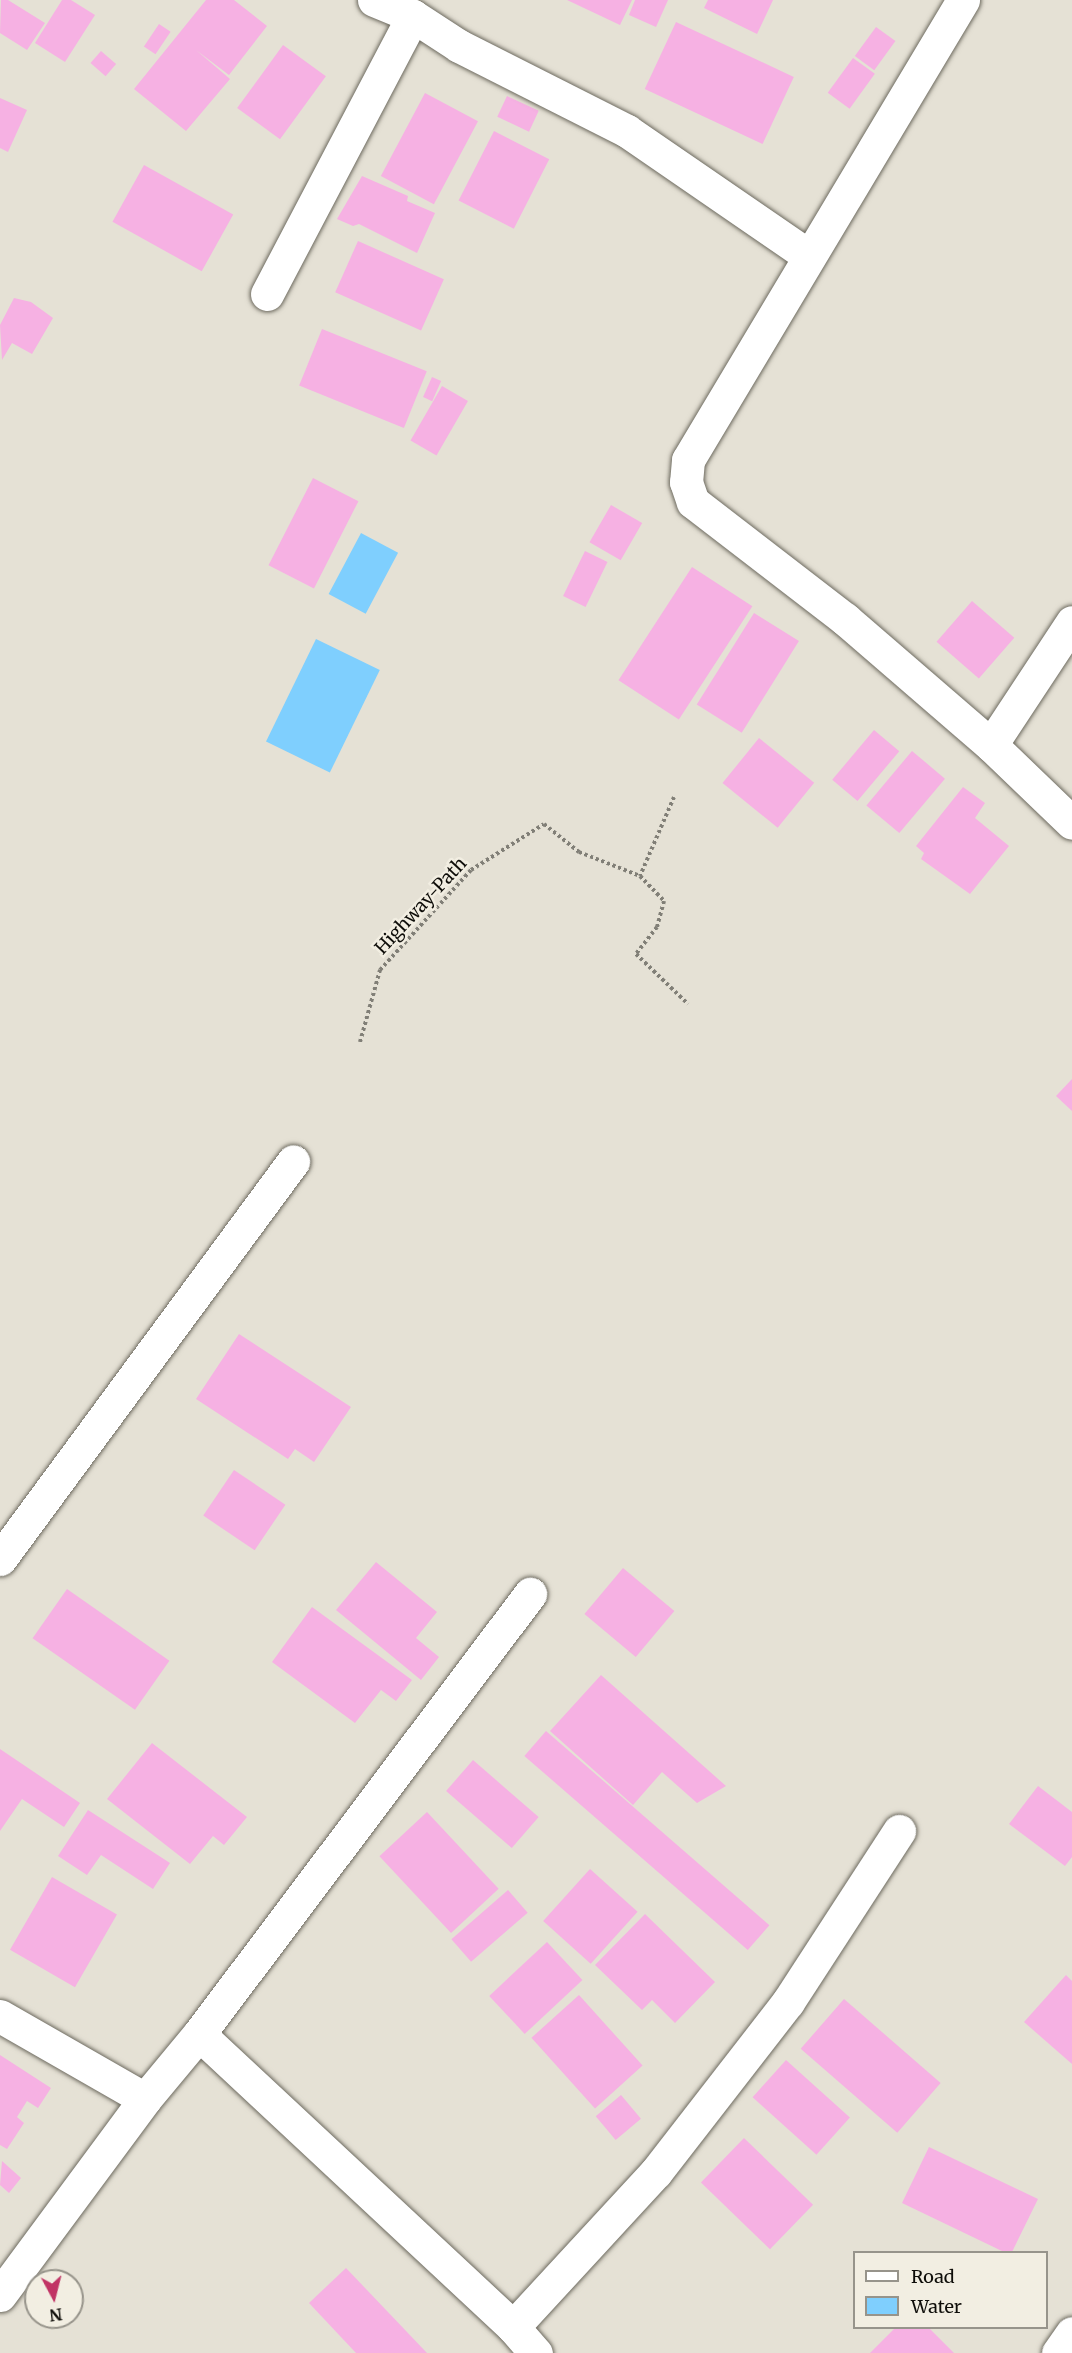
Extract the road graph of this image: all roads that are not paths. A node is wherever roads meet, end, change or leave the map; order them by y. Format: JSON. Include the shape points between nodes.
{"nodes":[{"id":1,"x":374,"y":0,"type":"edge"},
{"id":2,"x":963,"y":0,"type":"edge"},
{"id":3,"x":413,"y":16,"type":"junction"},
{"id":4,"x":809,"y":255,"type":"junction"},
{"id":5,"x":267,"y":294,"type":"dead end"},
{"id":6,"x":1072,"y":622,"type":"edge"},
{"id":7,"x":991,"y":745,"type":"junction"},
{"id":8,"x":1072,"y":822,"type":"edge"},
{"id":9,"x":293,"y":1161,"type":"dead end"},
{"id":10,"x":0,"y":1559,"type":"edge"},
{"id":11,"x":530,"y":1594,"type":"dead end"},
{"id":12,"x":899,"y":1831,"type":"dead end"},
{"id":13,"x":0,"y":2016,"type":"edge"},
{"id":14,"x":199,"y":2034,"type":"junction"},
{"id":15,"x":145,"y":2099,"type":"junction"},
{"id":16,"x":0,"y":2295,"type":"edge"},
{"id":17,"x":513,"y":2327,"type":"junction"},
{"id":18,"x":1072,"y":2333,"type":"edge"},
{"id":19,"x":536,"y":2353,"type":"edge"},
{"id":20,"x":1058,"y":2353,"type":"edge"}],
"edges":[{"from":1,"to":3,"type":"street"},
{"from":2,"to":4,"type":"street"},
{"from":3,"to":4,"type":"street","via":[[459,46],[627,131]]},
{"from":3,"to":5,"type":"street"},
{"from":4,"to":7,"type":"street","via":[[688,460],[686,482],[693,502],[845,619]]},
{"from":6,"to":7,"type":"street"},
{"from":7,"to":8,"type":"street"},
{"from":9,"to":10,"type":"street"},
{"from":11,"to":14,"type":"street"},
{"from":12,"to":17,"type":"street","via":[[789,2002],[656,2172]]},
{"from":13,"to":15,"type":"street"},
{"from":14,"to":15,"type":"street"},
{"from":14,"to":17,"type":"street"},
{"from":15,"to":16,"type":"street"},
{"from":17,"to":19,"type":"street"},
{"from":18,"to":20,"type":"street"}]}
